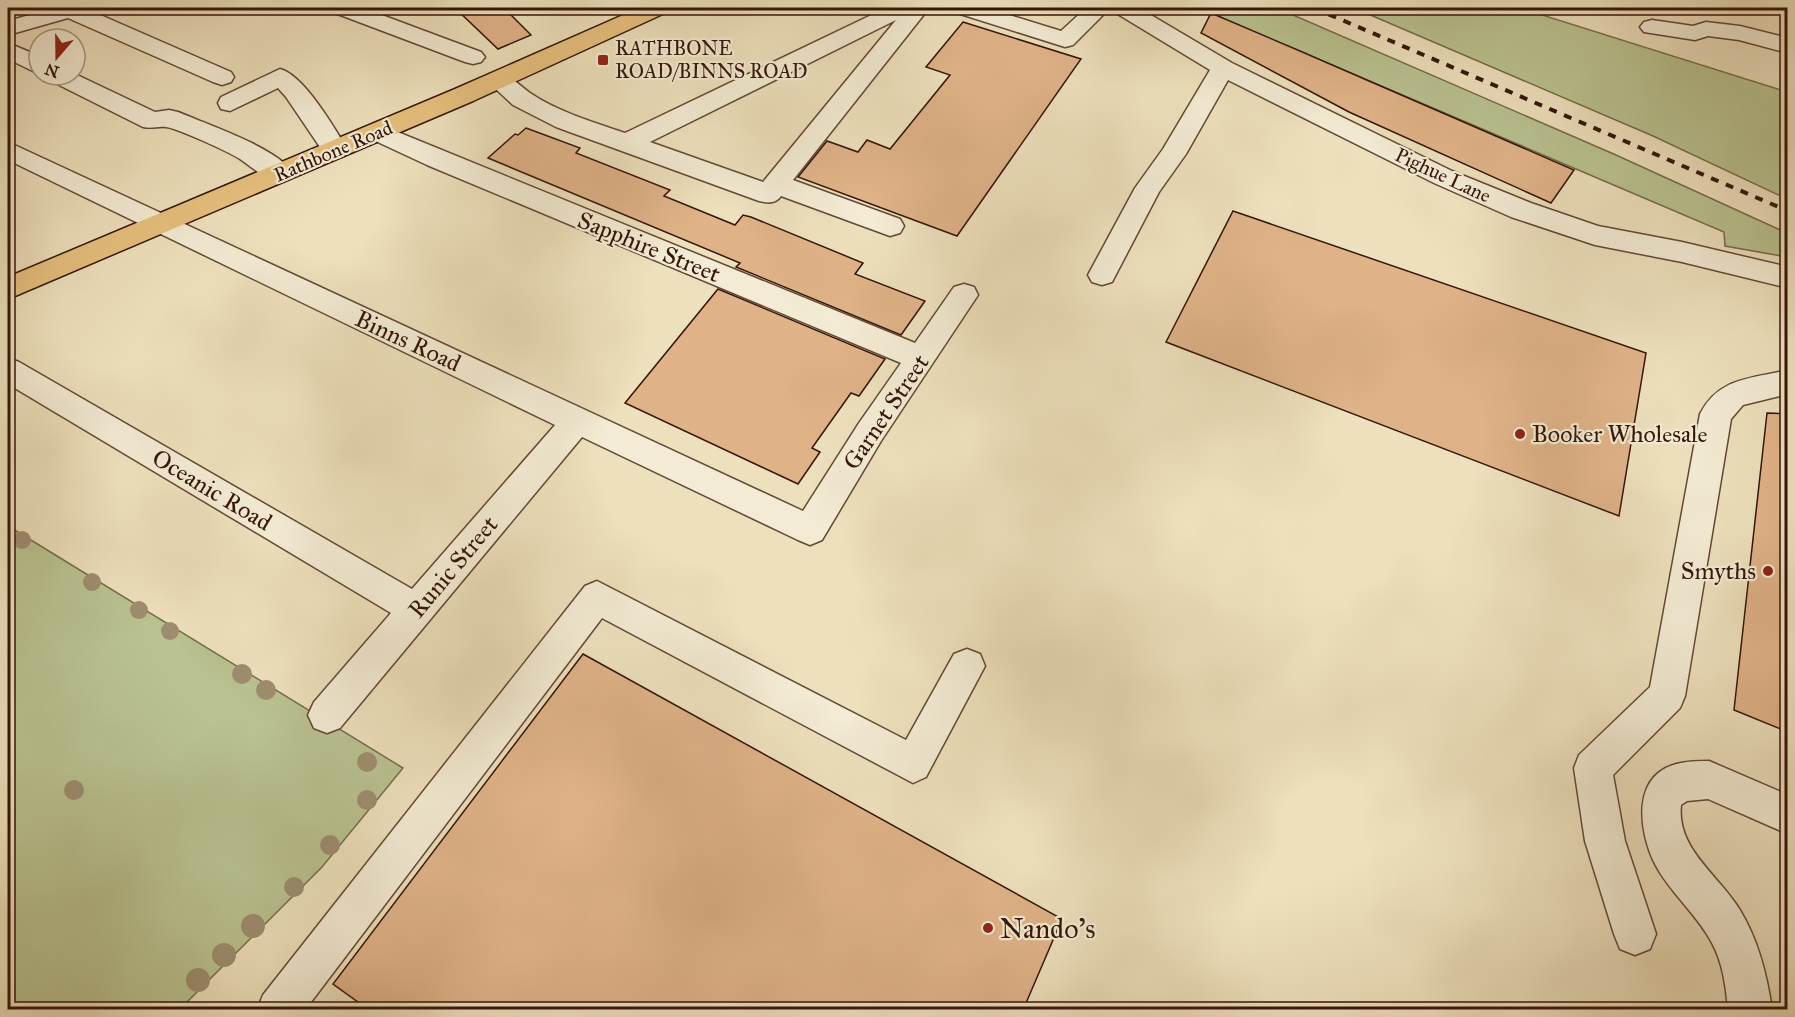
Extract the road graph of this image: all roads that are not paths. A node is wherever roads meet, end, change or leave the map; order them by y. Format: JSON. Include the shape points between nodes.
{"nodes":[{"id":1,"x":343,"y":8,"type":"edge"},
{"id":2,"x":657,"y":8,"type":"edge"},
{"id":3,"x":903,"y":8,"type":"edge"},
{"id":4,"x":918,"y":8,"type":"edge"},
{"id":5,"x":966,"y":8,"type":"edge"},
{"id":6,"x":1099,"y":8,"type":"edge"},
{"id":7,"x":1124,"y":8,"type":"edge"},
{"id":8,"x":74,"y":9,"type":"edge"},
{"id":9,"x":1652,"y":27,"type":"dead end"},
{"id":10,"x":8,"y":28,"type":"edge"},
{"id":11,"x":1788,"y":46,"type":"edge"},
{"id":12,"x":8,"y":50,"type":"edge"},
{"id":13,"x":473,"y":57,"type":"dead end"},
{"id":14,"x":27,"y":60,"type":"edge"},
{"id":15,"x":1223,"y":68,"type":"junction"},
{"id":16,"x":222,"y":77,"type":"dead end"},
{"id":17,"x":498,"y":81,"type":"junction"},
{"id":18,"x":83,"y":87,"type":"edge"},
{"id":19,"x":230,"y":103,"type":"dead end"},
{"id":20,"x":378,"y":132,"type":"junction"},
{"id":21,"x":629,"y":142,"type":"junction"},
{"id":22,"x":8,"y":150,"type":"edge"},
{"id":23,"x":335,"y":150,"type":"junction"},
{"id":24,"x":280,"y":173,"type":"junction"},
{"id":25,"x":776,"y":184,"type":"junction"},
{"id":26,"x":160,"y":223,"type":"junction"},
{"id":27,"x":890,"y":226,"type":"dead end"},
{"id":28,"x":1102,"y":275,"type":"dead end"},
{"id":29,"x":1783,"y":281,"type":"edge"},
{"id":30,"x":8,"y":289,"type":"edge"},
{"id":31,"x":964,"y":295,"type":"dead end"},
{"id":32,"x":922,"y":359,"type":"junction"},
{"id":33,"x":8,"y":370,"type":"edge"},
{"id":34,"x":1788,"y":382,"type":"edge"},
{"id":35,"x":578,"y":420,"type":"junction"},
{"id":36,"x":810,"y":530,"type":"joint"},
{"id":37,"x":417,"y":610,"type":"junction"},
{"id":38,"x":967,"y":666,"type":"dead end"},
{"id":39,"x":327,"y":715,"type":"dead end"},
{"id":40,"x":1788,"y":815,"type":"edge"},
{"id":41,"x":1635,"y":934,"type":"dead end"},
{"id":42,"x":278,"y":1010,"type":"edge"},
{"id":43,"x":1750,"y":1010,"type":"edge"}],
"edges":[{"from":1,"to":13,"type":"street"},
{"from":2,"to":17,"type":"main road","name":"Rathbone Road"},
{"from":3,"to":21,"type":"street"},
{"from":4,"to":25,"type":"street"},
{"from":5,"to":6,"type":"street","via":[[1065,40]]},
{"from":7,"to":15,"type":"street","name":"Pighue Lane"},
{"from":8,"to":10,"type":"street"},
{"from":8,"to":16,"type":"street"},
{"from":9,"to":11,"type":"street","via":[[1695,33],[1706,28]]},
{"from":12,"to":14,"type":"street"},
{"from":15,"to":28,"type":"street","via":[[1148,189]]},
{"from":15,"to":29,"type":"street","name":"Pighue Lane","via":[[1443,177],[1521,210],[1595,235],[1682,252]]},
{"from":17,"to":20,"type":"main road","name":"Rathbone Road"},
{"from":17,"to":21,"type":"street","via":[[545,112]]},
{"from":18,"to":24,"type":"street","via":[[152,121],[168,118],[246,151]]},
{"from":19,"to":23,"type":"street","via":[[280,77],[295,91]]},
{"from":20,"to":23,"type":"main road","name":"Rathbone Road"},
{"from":20,"to":32,"type":"street","name":"Sapphire Street"},
{"from":21,"to":25,"type":"street","via":[[768,194]]},
{"from":22,"to":26,"type":"street","name":"Binns Road"},
{"from":23,"to":24,"type":"main road","name":"Rathbone Road"},
{"from":24,"to":26,"type":"main road","name":"Rathbone Road"},
{"from":25,"to":27,"type":"street"},
{"from":26,"to":30,"type":"main road","name":"Rathbone Road"},
{"from":26,"to":35,"type":"street","name":"Binns Road"},
{"from":31,"to":32,"type":"street","name":"Garnet Street"},
{"from":32,"to":36,"type":"street","name":"Garnet Street","via":[[870,432]]},
{"from":33,"to":37,"type":"street","name":"Oceanic Road"},
{"from":34,"to":41,"type":"street","via":[[1734,395],[1716,414],[1667,696],[1593,768],[1605,841]]},
{"from":35,"to":36,"type":"street","name":"Binns Road"},
{"from":35,"to":37,"type":"street","name":"Runic Street"},
{"from":37,"to":39,"type":"street","name":"Runic Street"},
{"from":38,"to":42,"type":"street","via":[[912,764],[597,597]]},
{"from":40,"to":43,"type":"street","via":[[1709,780],[1680,782],[1663,795],[1658,815],[1663,842],[1726,925],[1747,972]]}]}
